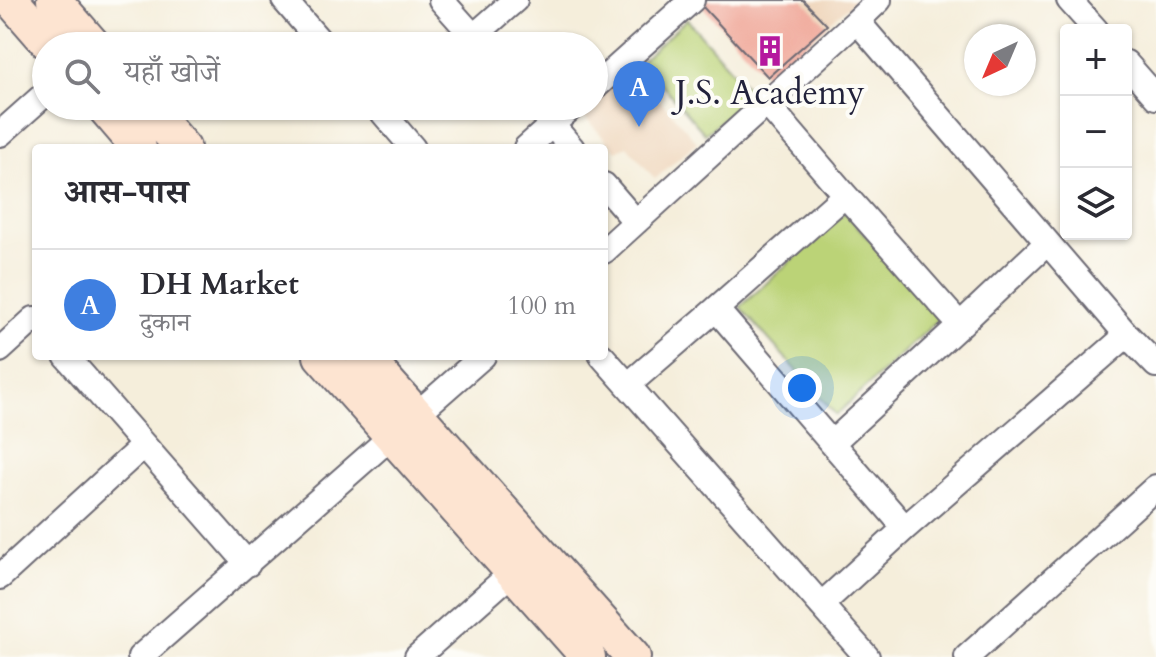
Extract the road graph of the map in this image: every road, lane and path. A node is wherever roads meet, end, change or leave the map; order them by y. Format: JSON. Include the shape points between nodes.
{"nodes":[{"id":1,"x":11,"y":0,"type":"edge"},
{"id":2,"x":54,"y":0,"type":"edge"},
{"id":3,"x":284,"y":0,"type":"edge"},
{"id":4,"x":441,"y":0,"type":"edge"},
{"id":5,"x":515,"y":0,"type":"edge"},
{"id":6,"x":692,"y":0,"type":"edge"},
{"id":7,"x":879,"y":0,"type":"edge"},
{"id":8,"x":1069,"y":0,"type":"edge"},
{"id":9,"x":857,"y":21,"type":"junction"},
{"id":10,"x":1091,"y":24,"type":"edge"},
{"id":11,"x":39,"y":32,"type":"edge"},
{"id":12,"x":82,"y":32,"type":"edge"},
{"id":13,"x":312,"y":32,"type":"edge"},
{"id":14,"x":470,"y":32,"type":"edge"},
{"id":15,"x":486,"y":32,"type":"edge"},
{"id":16,"x":1132,"y":70,"type":"edge"},
{"id":17,"x":608,"y":75,"type":"edge"},
{"id":18,"x":1156,"y":97,"type":"edge"},
{"id":19,"x":767,"y":104,"type":"junction"},
{"id":20,"x":32,"y":105,"type":"edge"},
{"id":21,"x":115,"y":120,"type":"edge"},
{"id":22,"x":158,"y":120,"type":"edge"},
{"id":23,"x":389,"y":120,"type":"edge"},
{"id":24,"x":548,"y":120,"type":"edge"},
{"id":25,"x":558,"y":120,"type":"edge"},
{"id":26,"x":552,"y":125,"type":"junction"},
{"id":27,"x":0,"y":134,"type":"edge"},
{"id":28,"x":136,"y":144,"type":"edge"},
{"id":29,"x":179,"y":144,"type":"edge"},
{"id":30,"x":410,"y":144,"type":"edge"},
{"id":31,"x":531,"y":144,"type":"edge"},
{"id":32,"x":569,"y":144,"type":"edge"},
{"id":33,"x":608,"y":190,"type":"edge"},
{"id":34,"x":845,"y":195,"type":"junction"},
{"id":35,"x":636,"y":222,"type":"junction"},
{"id":36,"x":1047,"y":243,"type":"junction"},
{"id":37,"x":608,"y":247,"type":"edge"},
{"id":38,"x":716,"y":309,"type":"junction"},
{"id":39,"x":32,"y":321,"type":"edge"},
{"id":40,"x":960,"y":325,"type":"junction"},
{"id":41,"x":1127,"y":335,"type":"junction"},
{"id":42,"x":0,"y":350,"type":"edge"},
{"id":43,"x":70,"y":360,"type":"edge"},
{"id":44,"x":326,"y":360,"type":"edge"},
{"id":45,"x":366,"y":360,"type":"edge"},
{"id":46,"x":478,"y":360,"type":"edge"},
{"id":47,"x":606,"y":360,"type":"edge"},
{"id":48,"x":1156,"y":365,"type":"edge"},
{"id":49,"x":628,"y":385,"type":"junction"},
{"id":50,"x":403,"y":426,"type":"junction"},
{"id":51,"x":832,"y":443,"type":"junction"},
{"id":52,"x":144,"y":445,"type":"junction"},
{"id":53,"x":1156,"y":487,"type":"edge"},
{"id":54,"x":905,"y":528,"type":"junction"},
{"id":55,"x":525,"y":562,"type":"junction"},
{"id":56,"x":248,"y":564,"type":"junction"},
{"id":57,"x":0,"y":577,"type":"edge"},
{"id":58,"x":821,"y":605,"type":"junction"},
{"id":59,"x":140,"y":657,"type":"edge"},
{"id":60,"x":417,"y":657,"type":"edge"},
{"id":61,"x":588,"y":657,"type":"edge"},
{"id":62,"x":633,"y":657,"type":"edge"},
{"id":63,"x":867,"y":657,"type":"edge"},
{"id":64,"x":967,"y":657,"type":"edge"}],
"edges":[{"from":1,"to":11,"type":"street"},
{"from":2,"to":12,"type":"street"},
{"from":3,"to":13,"type":"street"},
{"from":4,"to":14,"type":"street"},
{"from":5,"to":15,"type":"street"},
{"from":6,"to":17,"type":"street"},
{"from":7,"to":9,"type":"street"},
{"from":8,"to":10,"type":"street"},
{"from":9,"to":19,"type":"street"},
{"from":9,"to":36,"type":"street"},
{"from":16,"to":18,"type":"street"},
{"from":19,"to":34,"type":"street"},
{"from":19,"to":35,"type":"street"},
{"from":20,"to":27,"type":"street"},
{"from":21,"to":28,"type":"street"},
{"from":22,"to":29,"type":"street"},
{"from":23,"to":30,"type":"street"},
{"from":24,"to":26,"type":"street"},
{"from":25,"to":26,"type":"street"},
{"from":26,"to":31,"type":"street"},
{"from":26,"to":32,"type":"street"},
{"from":33,"to":35,"type":"street"},
{"from":34,"to":38,"type":"street"},
{"from":34,"to":40,"type":"street"},
{"from":35,"to":37,"type":"street"},
{"from":36,"to":40,"type":"street"},
{"from":36,"to":41,"type":"street"},
{"from":38,"to":49,"type":"street"},
{"from":38,"to":51,"type":"street"},
{"from":39,"to":42,"type":"street"},
{"from":40,"to":51,"type":"street"},
{"from":41,"to":48,"type":"street"},
{"from":41,"to":54,"type":"street"},
{"from":43,"to":52,"type":"street"},
{"from":44,"to":50,"type":"street"},
{"from":45,"to":50,"type":"street"},
{"from":46,"to":50,"type":"street"},
{"from":47,"to":49,"type":"street"},
{"from":49,"to":58,"type":"street"},
{"from":50,"to":55,"type":"street"},
{"from":50,"to":56,"type":"street"},
{"from":51,"to":54,"type":"street"},
{"from":52,"to":56,"type":"street"},
{"from":52,"to":57,"type":"street"},
{"from":53,"to":64,"type":"street"},
{"from":54,"to":58,"type":"street"},
{"from":55,"to":60,"type":"street"},
{"from":55,"to":61,"type":"street"},
{"from":55,"to":62,"type":"street"},
{"from":56,"to":59,"type":"street"},
{"from":58,"to":63,"type":"street"}]}
